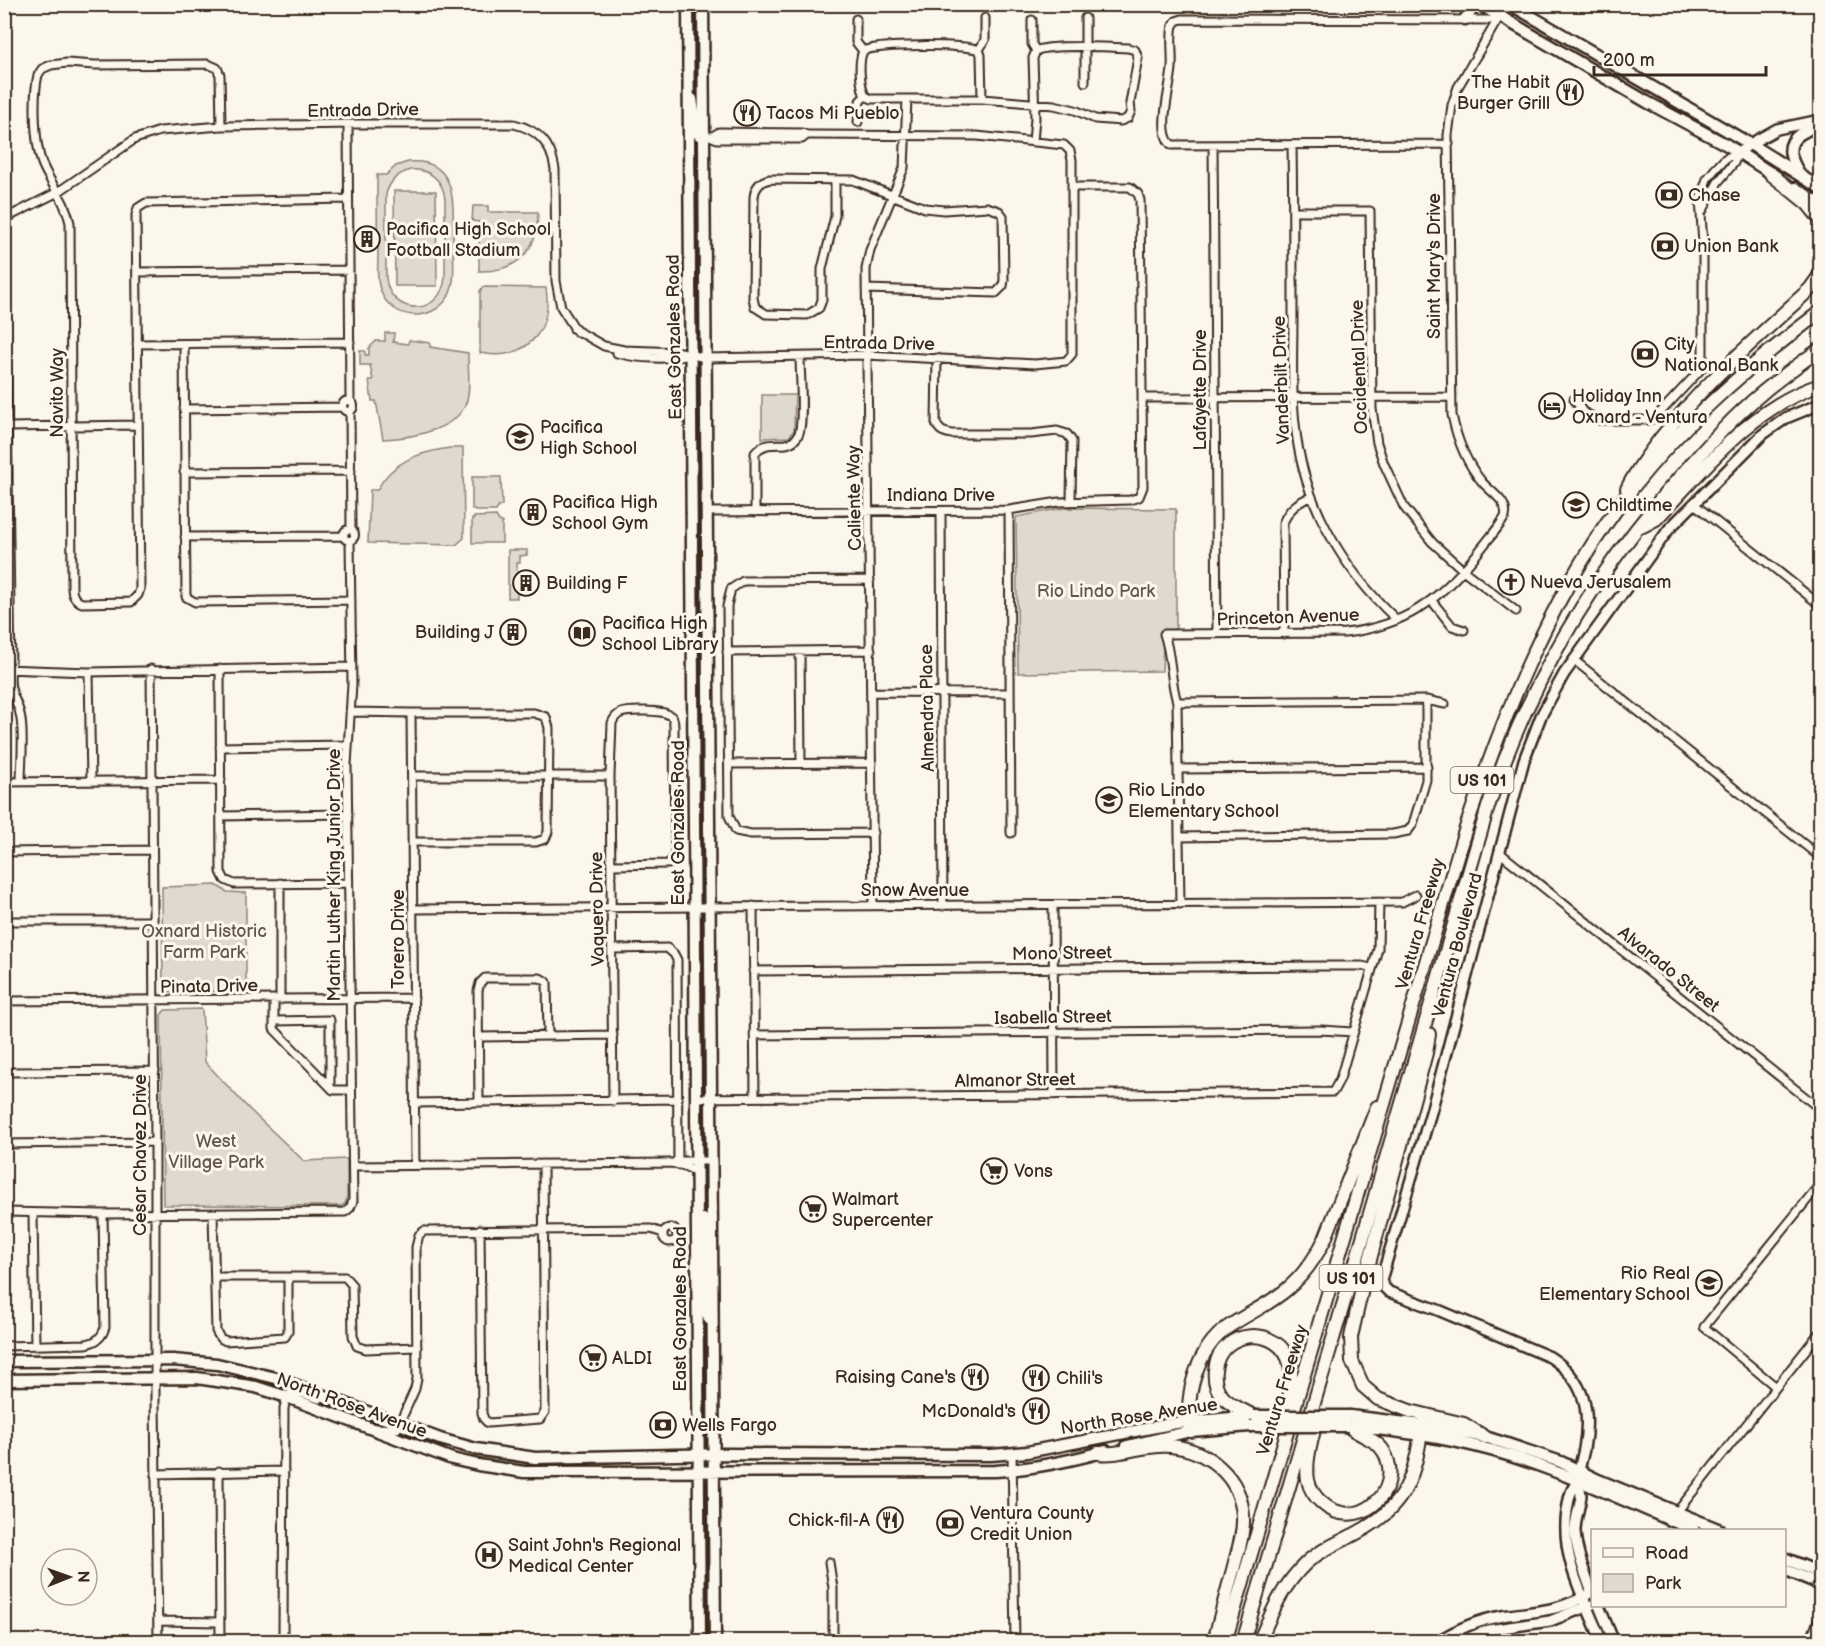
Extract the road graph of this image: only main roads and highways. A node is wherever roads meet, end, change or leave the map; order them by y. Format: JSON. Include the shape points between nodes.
{"nodes":[{"id":1,"x":688,"y":4,"type":"edge"},
{"id":2,"x":703,"y":4,"type":"edge"},
{"id":3,"x":1472,"y":4,"type":"edge"},
{"id":4,"x":1479,"y":4,"type":"edge"},
{"id":5,"x":1508,"y":4,"type":"edge"},
{"id":6,"x":1465,"y":19,"type":"road end"},
{"id":7,"x":1601,"y":57,"type":"junction"},
{"id":8,"x":1575,"y":60,"type":"junction"},
{"id":9,"x":1630,"y":74,"type":"junction"},
{"id":10,"x":1601,"y":76,"type":"junction"},
{"id":11,"x":687,"y":91,"type":"junction"},
{"id":12,"x":1818,"y":121,"type":"edge"},
{"id":13,"x":709,"y":136,"type":"junction"},
{"id":14,"x":1771,"y":174,"type":"junction"},
{"id":15,"x":1799,"y":174,"type":"junction"},
{"id":16,"x":1821,"y":188,"type":"edge"},
{"id":17,"x":1821,"y":204,"type":"edge"},
{"id":18,"x":1821,"y":219,"type":"edge"},
{"id":19,"x":1821,"y":276,"type":"edge"},
{"id":20,"x":1821,"y":312,"type":"edge"},
{"id":21,"x":1821,"y":349,"type":"edge"},
{"id":22,"x":1821,"y":385,"type":"edge"},
{"id":23,"x":692,"y":461,"type":"junction"},
{"id":24,"x":1618,"y":506,"type":"junction"},
{"id":25,"x":692,"y":511,"type":"junction"},
{"id":26,"x":706,"y":512,"type":"junction"},
{"id":27,"x":1634,"y":531,"type":"junction"},
{"id":28,"x":706,"y":598,"type":"junction"},
{"id":29,"x":1440,"y":974,"type":"junction"},
{"id":30,"x":1394,"y":1074,"type":"junction"},
{"id":31,"x":697,"y":1201,"type":"junction"},
{"id":32,"x":696,"y":1265,"type":"junction"},
{"id":33,"x":712,"y":1265,"type":"junction"},
{"id":34,"x":713,"y":1330,"type":"junction"},
{"id":35,"x":4,"y":1361,"type":"edge"},
{"id":36,"x":1323,"y":1372,"type":"junction"},
{"id":37,"x":4,"y":1380,"type":"edge"},
{"id":38,"x":1252,"y":1421,"type":"junction"},
{"id":39,"x":1349,"y":1421,"type":"junction"},
{"id":40,"x":1190,"y":1426,"type":"junction"},
{"id":41,"x":1421,"y":1429,"type":"junction"},
{"id":42,"x":1485,"y":1437,"type":"junction"},
{"id":43,"x":1283,"y":1449,"type":"junction"},
{"id":44,"x":1098,"y":1453,"type":"junction"},
{"id":45,"x":719,"y":1454,"type":"junction"},
{"id":46,"x":698,"y":1455,"type":"junction"},
{"id":47,"x":698,"y":1472,"type":"junction"},
{"id":48,"x":714,"y":1472,"type":"junction"},
{"id":49,"x":1579,"y":1476,"type":"junction"},
{"id":50,"x":1675,"y":1517,"type":"junction"},
{"id":51,"x":1693,"y":1529,"type":"edge"},
{"id":52,"x":1717,"y":1529,"type":"edge"},
{"id":53,"x":1786,"y":1558,"type":"edge"},
{"id":54,"x":1786,"y":1569,"type":"edge"},
{"id":55,"x":1821,"y":1573,"type":"edge"},
{"id":56,"x":1821,"y":1584,"type":"edge"},
{"id":57,"x":698,"y":1634,"type":"edge"},
{"id":58,"x":708,"y":1641,"type":"edge"},
{"id":59,"x":715,"y":1641,"type":"edge"},
{"id":60,"x":1214,"y":1641,"type":"edge"},
{"id":61,"x":1225,"y":1641,"type":"edge"},
{"id":62,"x":1243,"y":1641,"type":"edge"},
{"id":63,"x":1259,"y":1641,"type":"edge"}],
"edges":[{"from":1,"to":11,"type":"main road","name":"East Gonzales Road"},
{"from":2,"to":13,"type":"main road","name":"East Gonzales Road"},
{"from":3,"to":6,"type":"main road"},
{"from":4,"to":8,"type":"main road"},
{"from":5,"to":7,"type":"main road"},
{"from":7,"to":8,"type":"main road","via":[[1593,61],[1582,56]]},
{"from":7,"to":9,"type":"main road"},
{"from":8,"to":10,"type":"main road"},
{"from":9,"to":10,"type":"main road","via":[[1611,72]]},
{"from":9,"to":15,"type":"main road"},
{"from":10,"to":14,"type":"main road"},
{"from":11,"to":13,"type":"main road","via":[[694,105],[697,133]]},
{"from":11,"to":23,"type":"main road","name":"East Gonzales Road"},
{"from":12,"to":15,"type":"main road","via":[[1792,143],[1790,154]]},
{"from":13,"to":26,"type":"main road","name":"East Gonzales Road"},
{"from":14,"to":17,"type":"main road"},
{"from":14,"to":18,"type":"highway"},
{"from":15,"to":16,"type":"main road"},
{"from":19,"to":24,"type":"highway","via":[[1695,396],[1634,474]]},
{"from":20,"to":24,"type":"highway","name":"Ventura Freeway","number":"US 101","via":[[1759,360],[1688,425]]},
{"from":21,"to":27,"type":"highway","name":"Ventura Freeway","number":"US 101","via":[[1737,416]]},
{"from":22,"to":27,"type":"highway","via":[[1797,393],[1761,415],[1656,519]]},
{"from":23,"to":25,"type":"main road","name":"East Gonzales Road"},
{"from":23,"to":26,"type":"main road","via":[[699,473],[700,506]]},
{"from":24,"to":30,"type":"highway","name":"Ventura Freeway","number":"US 101","via":[[1559,599],[1495,745],[1462,840]]},
{"from":25,"to":28,"type":"main road","via":[[700,520],[701,589]]},
{"from":25,"to":31,"type":"main road","name":"East Gonzales Road"},
{"from":26,"to":28,"type":"main road","name":"East Gonzales Road"},
{"from":27,"to":29,"type":"highway","name":"Ventura Freeway","number":"US 101","via":[[1564,635],[1508,748]]},
{"from":28,"to":33,"type":"main road","name":"East Gonzales Road"},
{"from":29,"to":36,"type":"highway","name":"Ventura Freeway","number":"US 101"},
{"from":29,"to":42,"type":"highway","via":[[1426,1053],[1362,1289],[1351,1352],[1358,1378],[1378,1399],[1464,1424]]},
{"from":30,"to":40,"type":"highway","via":[[1379,1101],[1317,1255],[1297,1281],[1226,1328],[1208,1346],[1194,1380]]},
{"from":30,"to":43,"type":"highway","name":"Ventura Freeway","number":"US 101"},
{"from":31,"to":32,"type":"main road","name":"East Gonzales Road"},
{"from":31,"to":33,"type":"main road","via":[[702,1212],[705,1259]]},
{"from":32,"to":34,"type":"main road","via":[[703,1268],[705,1306]]},
{"from":32,"to":46,"type":"main road","name":"East Gonzales Road"},
{"from":33,"to":34,"type":"main road","name":"East Gonzales Road"},
{"from":34,"to":45,"type":"main road","name":"East Gonzales Road"},
{"from":35,"to":46,"type":"main road","name":"North Rose Avenue","via":[[203,1361],[253,1371],[476,1449],[561,1459]]},
{"from":36,"to":39,"type":"highway","via":[[1307,1468],[1309,1483],[1312,1493],[1325,1506],[1350,1514],[1378,1502],[1385,1493],[1389,1470],[1383,1450],[1358,1434]]},
{"from":36,"to":62,"type":"highway","name":"Ventura Freeway","number":"US 101"},
{"from":37,"to":47,"type":"main road","name":"North Rose Avenue","via":[[197,1378],[256,1387],[452,1459],[505,1469],[552,1473]]},
{"from":38,"to":39,"type":"main road","name":"North Rose Avenue","bridge":true},
{"from":38,"to":40,"type":"main road","name":"North Rose Avenue"},
{"from":38,"to":43,"type":"highway","via":[[1222,1395],[1214,1376],[1226,1346],[1250,1335],[1276,1343],[1290,1366]]},
{"from":39,"to":41,"type":"main road","name":"North Rose Avenue"},
{"from":40,"to":44,"type":"main road","name":"North Rose Avenue"},
{"from":40,"to":45,"type":"main road","name":"North Rose Avenue","via":[[1146,1428],[1028,1452],[992,1455]]},
{"from":41,"to":42,"type":"main road","name":"North Rose Avenue"},
{"from":41,"to":49,"type":"main road","name":"North Rose Avenue"},
{"from":41,"to":63,"type":"highway","via":[[1408,1484],[1400,1499],[1376,1523],[1307,1562],[1285,1586]]},
{"from":42,"to":49,"type":"main road","name":"North Rose Avenue","via":[[1561,1461]]},
{"from":43,"to":61,"type":"highway","name":"Ventura Freeway","number":"US 101"},
{"from":44,"to":48,"type":"main road","name":"North Rose Avenue","via":[[1013,1470]]},
{"from":44,"to":60,"type":"highway","via":[[1111,1455],[1169,1445],[1186,1448],[1212,1460],[1231,1480],[1241,1504],[1243,1526]]},
{"from":45,"to":46,"type":"main road","name":"North Rose Avenue"},
{"from":45,"to":48,"type":"main road","name":"East Gonzales Road"},
{"from":46,"to":47,"type":"main road","name":"East Gonzales Road"},
{"from":47,"to":48,"type":"main road","name":"North Rose Avenue"},
{"from":47,"to":57,"type":"main road","name":"East Gonzales Road"},
{"from":48,"to":59,"type":"main road","name":"East Gonzales Road"},
{"from":49,"to":50,"type":"main road","name":"North Rose Avenue"},
{"from":50,"to":51,"type":"main road","name":"North Rose Avenue"},
{"from":50,"to":52,"type":"main road","name":"North Rose Avenue"},
{"from":53,"to":55,"type":"main road"},
{"from":54,"to":56,"type":"main road"},
{"from":57,"to":58,"type":"main road"}]}
